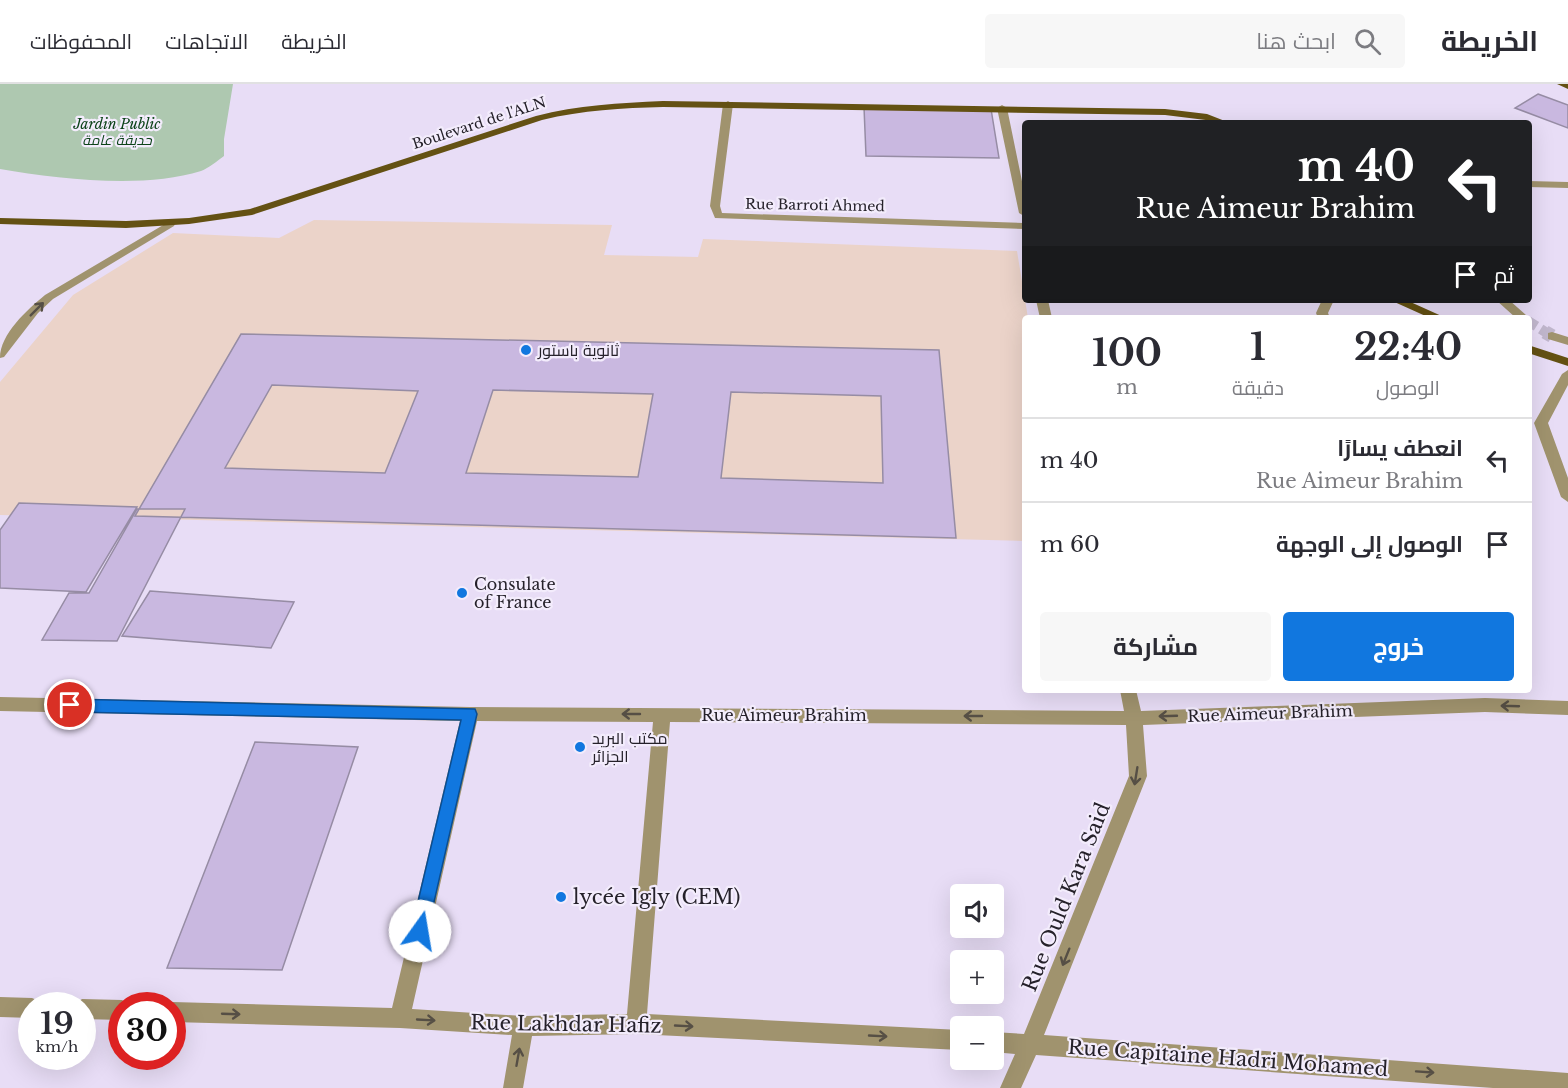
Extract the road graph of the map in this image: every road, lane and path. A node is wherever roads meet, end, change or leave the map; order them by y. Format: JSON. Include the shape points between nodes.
{"nodes":[{"id":1,"x":1562,"y":84,"type":"edge"},
{"id":2,"x":1568,"y":86,"type":"edge"},
{"id":3,"x":728,"y":104,"type":"junction"},
{"id":4,"x":1002,"y":108,"type":"junction"},
{"id":5,"x":1213,"y":120,"type":"edge"},
{"id":6,"x":1532,"y":184,"type":"edge"},
{"id":7,"x":1568,"y":185,"type":"edge"},
{"id":8,"x":1022,"y":203,"type":"edge"},
{"id":9,"x":0,"y":221,"type":"edge"},
{"id":10,"x":170,"y":224,"type":"junction"},
{"id":11,"x":1022,"y":225,"type":"edge"},
{"id":12,"x":1403,"y":303,"type":"edge"},
{"id":13,"x":1506,"y":303,"type":"edge"},
{"id":14,"x":1433,"y":315,"type":"edge"},
{"id":15,"x":1520,"y":315,"type":"edge"},
{"id":16,"x":1552,"y":336,"type":"tunnel mouth"},
{"id":17,"x":1568,"y":341,"type":"edge"},
{"id":18,"x":1532,"y":350,"type":"edge"},
{"id":19,"x":0,"y":354,"type":"edge"},
{"id":20,"x":1568,"y":362,"type":"edge"},
{"id":21,"x":1568,"y":374,"type":"edge"},
{"id":22,"x":1532,"y":426,"type":"edge"},
{"id":23,"x":1543,"y":426,"type":"junction"},
{"id":24,"x":1568,"y":497,"type":"edge"},
{"id":25,"x":1129,"y":693,"type":"edge"},
{"id":26,"x":1481,"y":697,"type":"edge"},
{"id":27,"x":0,"y":704,"type":"edge"},
{"id":28,"x":1568,"y":708,"type":"edge"},
{"id":29,"x":470,"y":714,"type":"junction"},
{"id":30,"x":662,"y":714,"type":"junction"},
{"id":31,"x":1134,"y":718,"type":"junction"},
{"id":32,"x":0,"y":1007,"type":"edge"},
{"id":33,"x":18,"y":1008,"type":"edge"},
{"id":34,"x":186,"y":1012,"type":"edge"},
{"id":35,"x":399,"y":1018,"type":"junction"},
{"id":36,"x":636,"y":1024,"type":"junction"},
{"id":37,"x":524,"y":1026,"type":"junction"},
{"id":38,"x":950,"y":1040,"type":"edge"},
{"id":39,"x":1004,"y":1042,"type":"edge"},
{"id":40,"x":1031,"y":1043,"type":"junction"},
{"id":41,"x":1568,"y":1083,"type":"edge"},
{"id":42,"x":513,"y":1088,"type":"edge"},
{"id":43,"x":1010,"y":1088,"type":"edge"}],
"edges":[{"from":1,"to":2,"type":"main road"},
{"from":3,"to":4,"type":"main road","name":"Boulevard de l'ALN"},
{"from":3,"to":10,"type":"main road","name":"Boulevard de l'ALN","via":[[636,104],[571,110],[252,212]]},
{"from":3,"to":11,"type":"street","name":"Rue Barroti Ahmed","via":[[716,206],[719,216]]},
{"from":4,"to":5,"type":"main road","name":"Boulevard de l'ALN","via":[[1165,112]]},
{"from":4,"to":8,"type":"street"},
{"from":6,"to":7,"type":"street"},
{"from":9,"to":10,"type":"main road","name":"Boulevard de l'ALN"},
{"from":19,"to":10,"type":"street","one_way":true,"via":[[49,297]]},
{"from":12,"to":14,"type":"main road"},
{"from":13,"to":15,"type":"street"},
{"from":16,"to":17,"type":"street"},
{"from":18,"to":20,"type":"main road"},
{"from":21,"to":23,"type":"street","via":[[1541,423]]},
{"from":22,"to":23,"type":"street"},
{"from":23,"to":24,"type":"street"},
{"from":25,"to":31,"type":"street","name":"Rue Ould Kara Said"},
{"from":28,"to":26,"type":"street","name":"Rue Aimeur Brahim","one_way":true},
{"from":26,"to":31,"type":"street","name":"Rue Aimeur Brahim","one_way":true},
{"from":27,"to":29,"type":"street","name":"Rue Aimeur Brahim"},
{"from":30,"to":29,"type":"street","name":"Rue Aimeur Brahim","one_way":true},
{"from":29,"to":35,"type":"street"},
{"from":31,"to":30,"type":"street","name":"Rue Aimeur Brahim","one_way":true},
{"from":30,"to":36,"type":"street"},
{"from":31,"to":40,"type":"street","name":"Rue Ould Kara Said","one_way":true,"via":[[1138,776]]},
{"from":32,"to":33,"type":"street"},
{"from":34,"to":35,"type":"street","name":"Rue Lakhdar Hafiz","one_way":true},
{"from":35,"to":37,"type":"street","name":"Rue Lakhdar Hafiz","one_way":true},
{"from":36,"to":37,"type":"street","name":"Rue Lakhdar Hafiz"},
{"from":36,"to":38,"type":"street","name":"Rue Lakhdar Hafiz","one_way":true},
{"from":42,"to":37,"type":"street","one_way":true},
{"from":39,"to":40,"type":"street"},
{"from":40,"to":41,"type":"street","name":"Rue Capitaine Hadri Mohamed","one_way":true},
{"from":40,"to":43,"type":"street","name":"Rue Ould Kara Said"}]}
